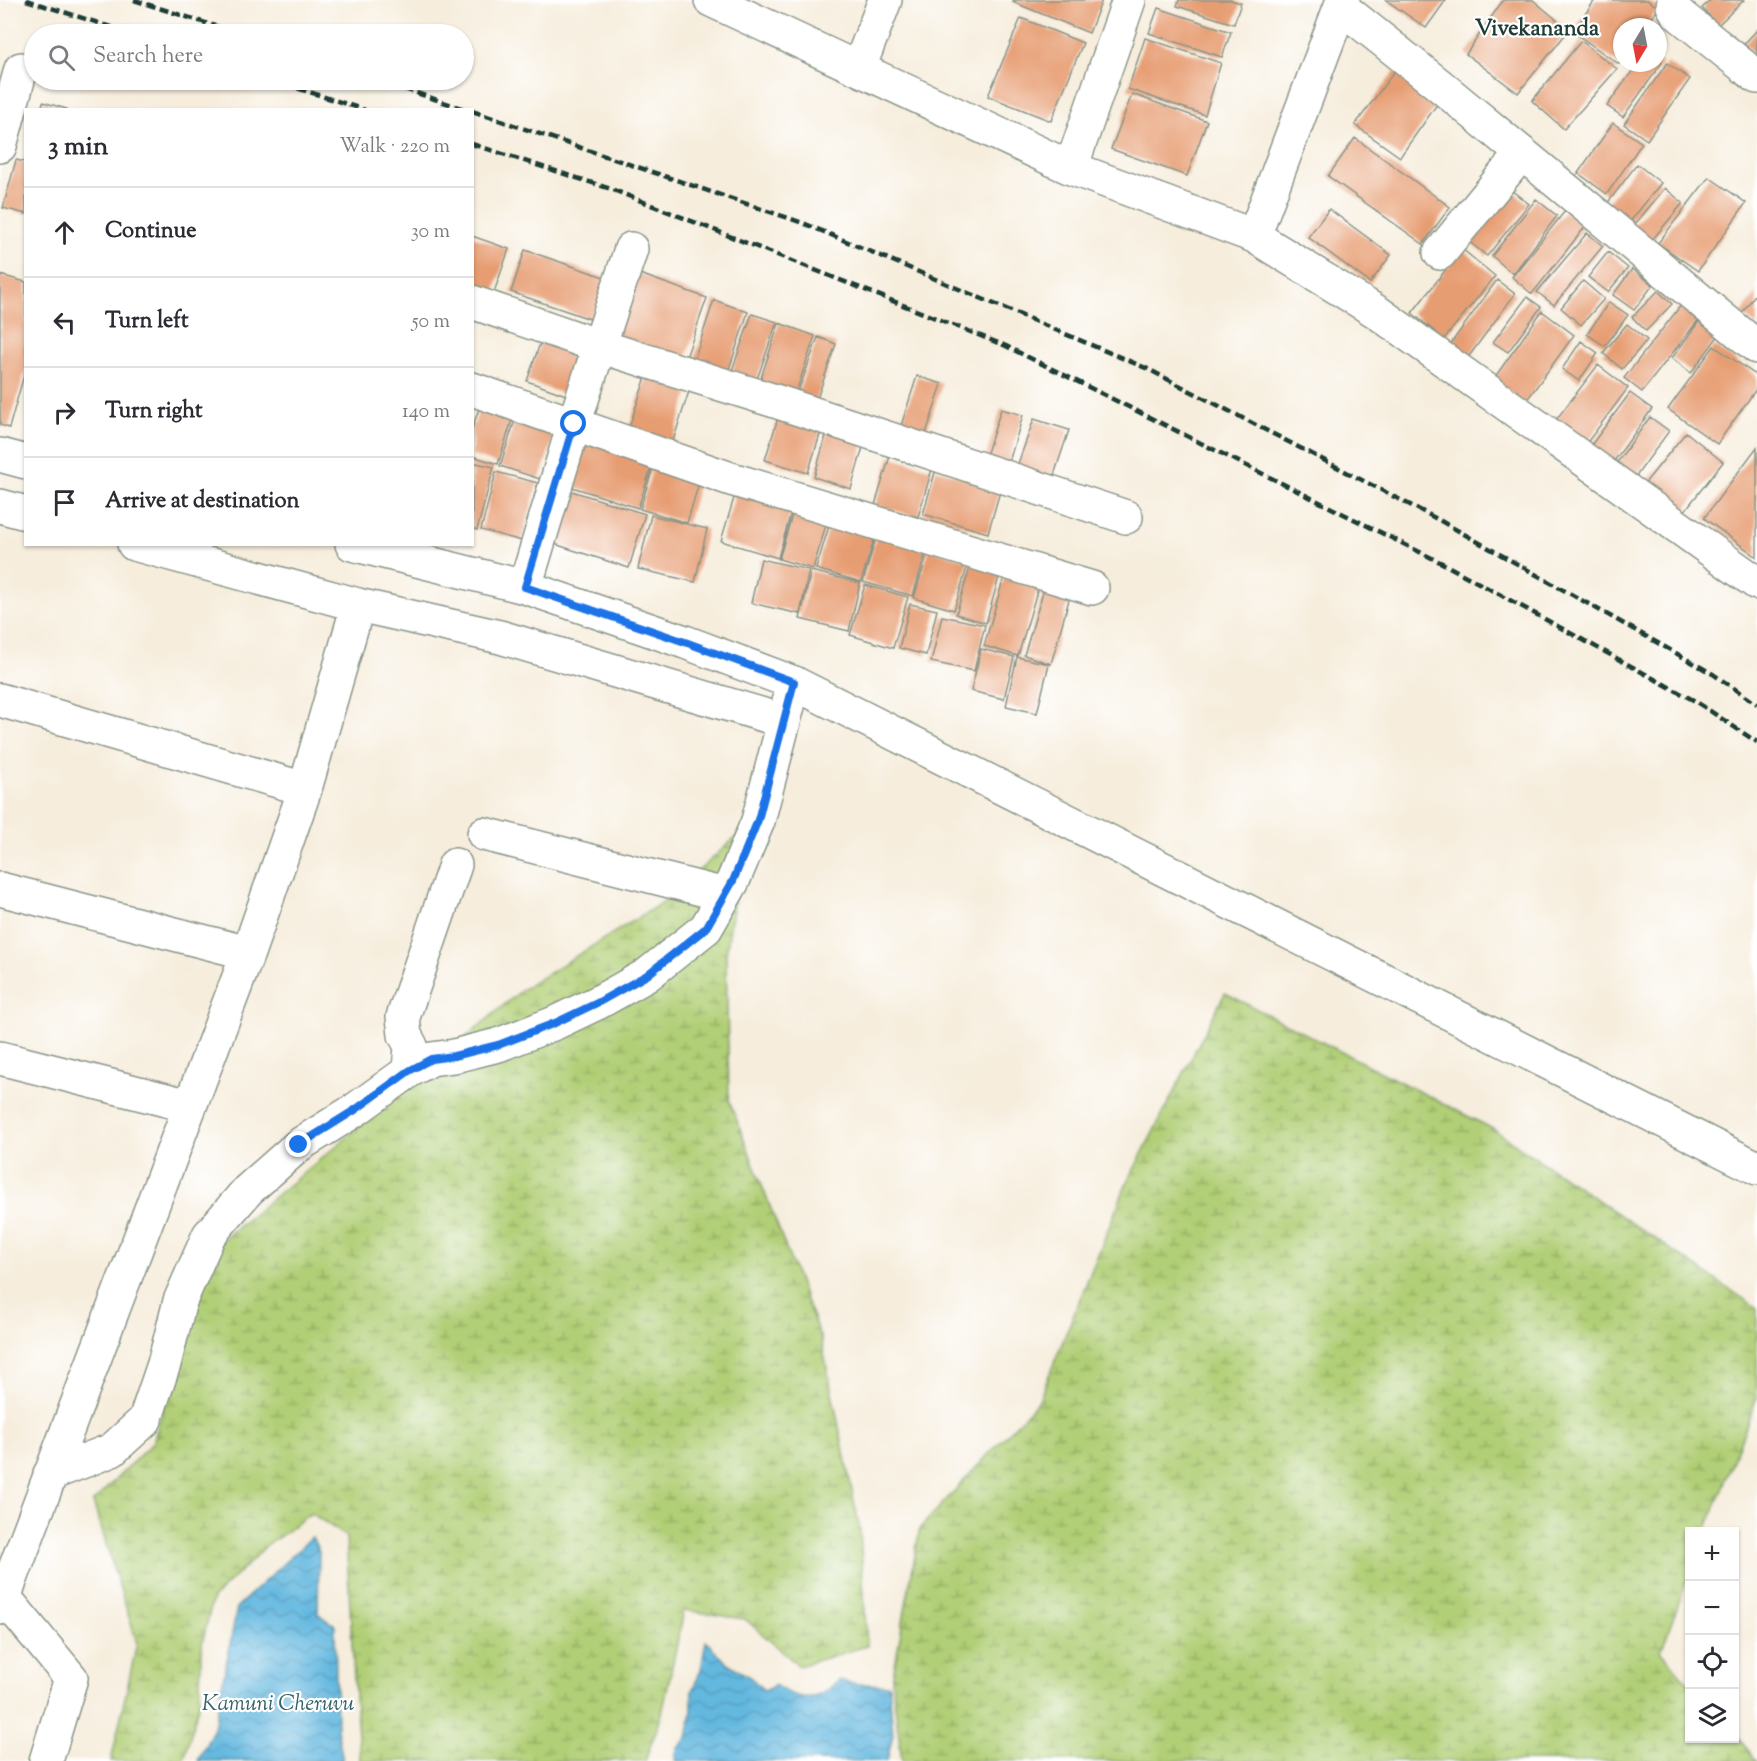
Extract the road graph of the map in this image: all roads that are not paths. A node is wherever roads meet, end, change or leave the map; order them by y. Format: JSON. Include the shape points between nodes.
{"nodes":[{"id":1,"x":711,"y":0,"type":"edge"},
{"id":2,"x":885,"y":0,"type":"edge"},
{"id":3,"x":1130,"y":0,"type":"edge"},
{"id":4,"x":1674,"y":0,"type":"edge"},
{"id":5,"x":1342,"y":4,"type":"edge"},
{"id":6,"x":859,"y":68,"type":"junction"},
{"id":7,"x":21,"y":69,"type":"dead end"},
{"id":8,"x":1757,"y":77,"type":"edge"},
{"id":9,"x":0,"y":146,"type":"edge"},
{"id":10,"x":1522,"y":153,"type":"junction"},
{"id":11,"x":1071,"y":168,"type":"junction"},
{"id":12,"x":1254,"y":236,"type":"junction"},
{"id":13,"x":631,"y":249,"type":"dead end"},
{"id":14,"x":1440,"y":253,"type":"dead end"},
{"id":15,"x":474,"y":303,"type":"edge"},
{"id":16,"x":599,"y":346,"type":"junction"},
{"id":17,"x":1757,"y":347,"type":"edge"},
{"id":18,"x":474,"y":390,"type":"edge"},
{"id":19,"x":574,"y":424,"type":"junction"},
{"id":20,"x":0,"y":455,"type":"edge"},
{"id":21,"x":24,"y":461,"type":"edge"},
{"id":22,"x":0,"y":506,"type":"edge"},
{"id":23,"x":24,"y":512,"type":"edge"},
{"id":24,"x":1126,"y":518,"type":"dead end"},
{"id":25,"x":141,"y":546,"type":"edge"},
{"id":26,"x":360,"y":546,"type":"edge"},
{"id":27,"x":1757,"y":584,"type":"edge"},
{"id":28,"x":525,"y":587,"type":"junction"},
{"id":29,"x":1092,"y":588,"type":"dead end"},
{"id":30,"x":358,"y":605,"type":"junction"},
{"id":31,"x":794,"y":682,"type":"junction"},
{"id":32,"x":0,"y":700,"type":"edge"},
{"id":33,"x":784,"y":721,"type":"junction"},
{"id":34,"x":305,"y":789,"type":"junction"},
{"id":35,"x":484,"y":834,"type":"dead end"},
{"id":36,"x":455,"y":865,"type":"dead end"},
{"id":37,"x":0,"y":889,"type":"edge"},
{"id":38,"x":725,"y":895,"type":"junction"},
{"id":39,"x":248,"y":953,"type":"junction"},
{"id":40,"x":0,"y":1058,"type":"edge"},
{"id":41,"x":409,"y":1071,"type":"junction"},
{"id":42,"x":190,"y":1107,"type":"junction"},
{"id":43,"x":1757,"y":1168,"type":"edge"},
{"id":44,"x":50,"y":1474,"type":"junction"},
{"id":45,"x":2,"y":1602,"type":"edge"},
{"id":46,"x":46,"y":1761,"type":"edge"}],
"edges":[{"from":1,"to":6,"type":"street"},
{"from":2,"to":6,"type":"street"},
{"from":3,"to":11,"type":"street"},
{"from":4,"to":8,"type":"street","via":[[1677,13]]},
{"from":5,"to":10,"type":"street"},
{"from":5,"to":12,"type":"street"},
{"from":6,"to":11,"type":"street"},
{"from":7,"to":9,"type":"street"},
{"from":10,"to":14,"type":"street"},
{"from":10,"to":17,"type":"street"},
{"from":11,"to":12,"type":"street"},
{"from":12,"to":27,"type":"street","via":[[1377,312]]},
{"from":13,"to":16,"type":"street"},
{"from":15,"to":16,"type":"street"},
{"from":16,"to":19,"type":"street"},
{"from":16,"to":24,"type":"street","via":[[775,400]]},
{"from":18,"to":19,"type":"street"},
{"from":19,"to":28,"type":"street"},
{"from":19,"to":29,"type":"street","via":[[731,479]]},
{"from":20,"to":21,"type":"street"},
{"from":22,"to":23,"type":"street"},
{"from":25,"to":30,"type":"street"},
{"from":26,"to":28,"type":"street"},
{"from":28,"to":31,"type":"street"},
{"from":30,"to":33,"type":"street","via":[[500,637]]},
{"from":30,"to":34,"type":"street"},
{"from":31,"to":33,"type":"street"},
{"from":31,"to":43,"type":"street"},
{"from":32,"to":34,"type":"street"},
{"from":33,"to":38,"type":"street","via":[[758,820]]},
{"from":34,"to":39,"type":"street"},
{"from":35,"to":38,"type":"street"},
{"from":36,"to":41,"type":"street","via":[[403,1017],[411,1046]]},
{"from":37,"to":39,"type":"street"},
{"from":38,"to":41,"type":"street","via":[[706,928],[647,975],[599,1002],[498,1045],[431,1059]]},
{"from":39,"to":42,"type":"street"},
{"from":40,"to":42,"type":"street"},
{"from":41,"to":44,"type":"street","via":[[299,1145],[248,1190],[210,1234],[201,1253],[180,1301],[145,1420],[112,1450]]},
{"from":42,"to":44,"type":"street"},
{"from":44,"to":45,"type":"street"},
{"from":45,"to":46,"type":"street","via":[[71,1678]]}]}
